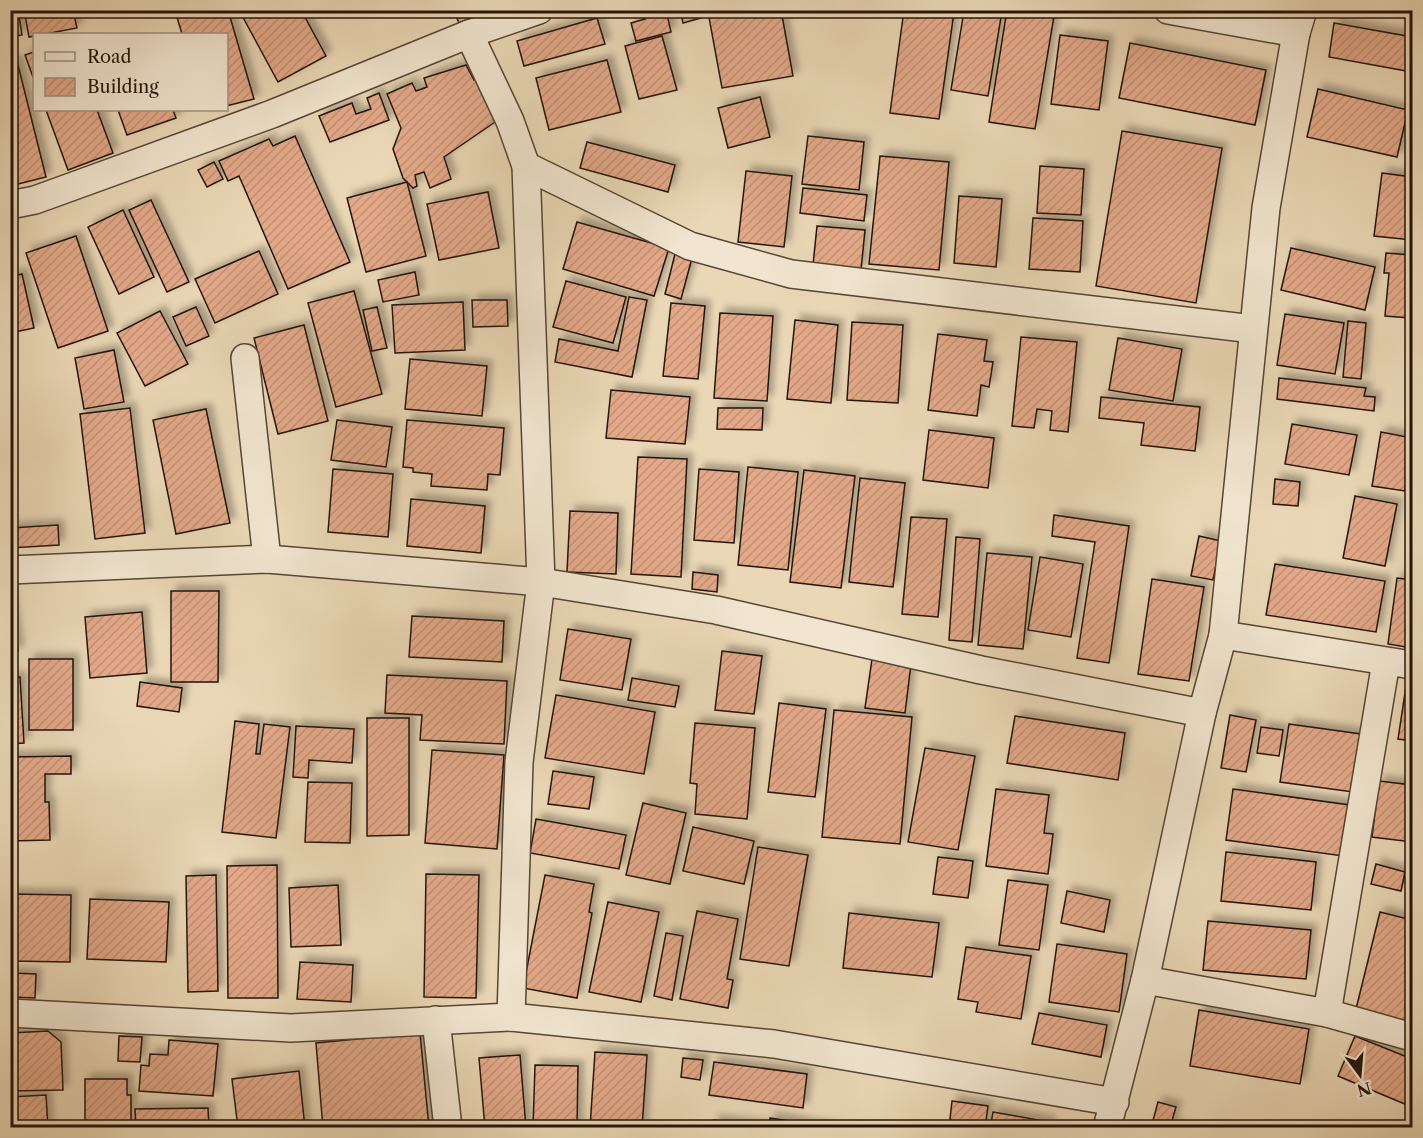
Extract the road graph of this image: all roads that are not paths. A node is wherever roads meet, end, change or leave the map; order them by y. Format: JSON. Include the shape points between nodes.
{"nodes":[{"id":1,"x":539,"y":10,"type":"edge"},
{"id":2,"x":1168,"y":10,"type":"edge"},
{"id":3,"x":1300,"y":22,"type":"edge"},
{"id":4,"x":469,"y":34,"type":"junction"},
{"id":5,"x":526,"y":166,"type":"junction"},
{"id":6,"x":10,"y":205,"type":"edge"},
{"id":7,"x":1253,"y":329,"type":"junction"},
{"id":8,"x":244,"y":358,"type":"dead end"},
{"id":9,"x":267,"y":559,"type":"junction"},
{"id":10,"x":10,"y":570,"type":"edge"},
{"id":11,"x":541,"y":582,"type":"junction"},
{"id":12,"x":1223,"y":635,"type":"junction"},
{"id":13,"x":1400,"y":664,"type":"edge"},
{"id":14,"x":1202,"y":712,"type":"junction"},
{"id":15,"x":1145,"y":980,"type":"junction"},
{"id":16,"x":10,"y":1013,"type":"edge"},
{"id":17,"x":1327,"y":1013,"type":"junction"},
{"id":18,"x":511,"y":1017,"type":"junction"},
{"id":19,"x":436,"y":1020,"type":"junction"},
{"id":20,"x":1413,"y":1037,"type":"edge"},
{"id":21,"x":1115,"y":1102,"type":"junction"},
{"id":22,"x":448,"y":1128,"type":"edge"},
{"id":23,"x":1107,"y":1128,"type":"edge"}],
"edges":[{"from":1,"to":4,"type":"street"},
{"from":2,"to":3,"type":"street"},
{"from":3,"to":7,"type":"street","via":[[1266,208]]},
{"from":4,"to":5,"type":"street","via":[[510,121]]},
{"from":4,"to":6,"type":"street","via":[[272,114],[35,200]]},
{"from":5,"to":7,"type":"street","via":[[690,246],[791,274]]},
{"from":5,"to":11,"type":"street"},
{"from":7,"to":12,"type":"street"},
{"from":8,"to":9,"type":"street"},
{"from":9,"to":10,"type":"street"},
{"from":9,"to":11,"type":"street"},
{"from":11,"to":14,"type":"street","via":[[716,610],[981,670]]},
{"from":11,"to":18,"type":"street","via":[[519,762]]},
{"from":12,"to":13,"type":"street"},
{"from":12,"to":14,"type":"street"},
{"from":13,"to":17,"type":"street"},
{"from":14,"to":15,"type":"street"},
{"from":15,"to":17,"type":"street"},
{"from":15,"to":21,"type":"street"},
{"from":16,"to":19,"type":"street","via":[[291,1028]]},
{"from":17,"to":20,"type":"street"},
{"from":18,"to":19,"type":"street"},
{"from":18,"to":21,"type":"street","via":[[774,1044]]},
{"from":19,"to":22,"type":"street"},
{"from":21,"to":23,"type":"street"}]}
